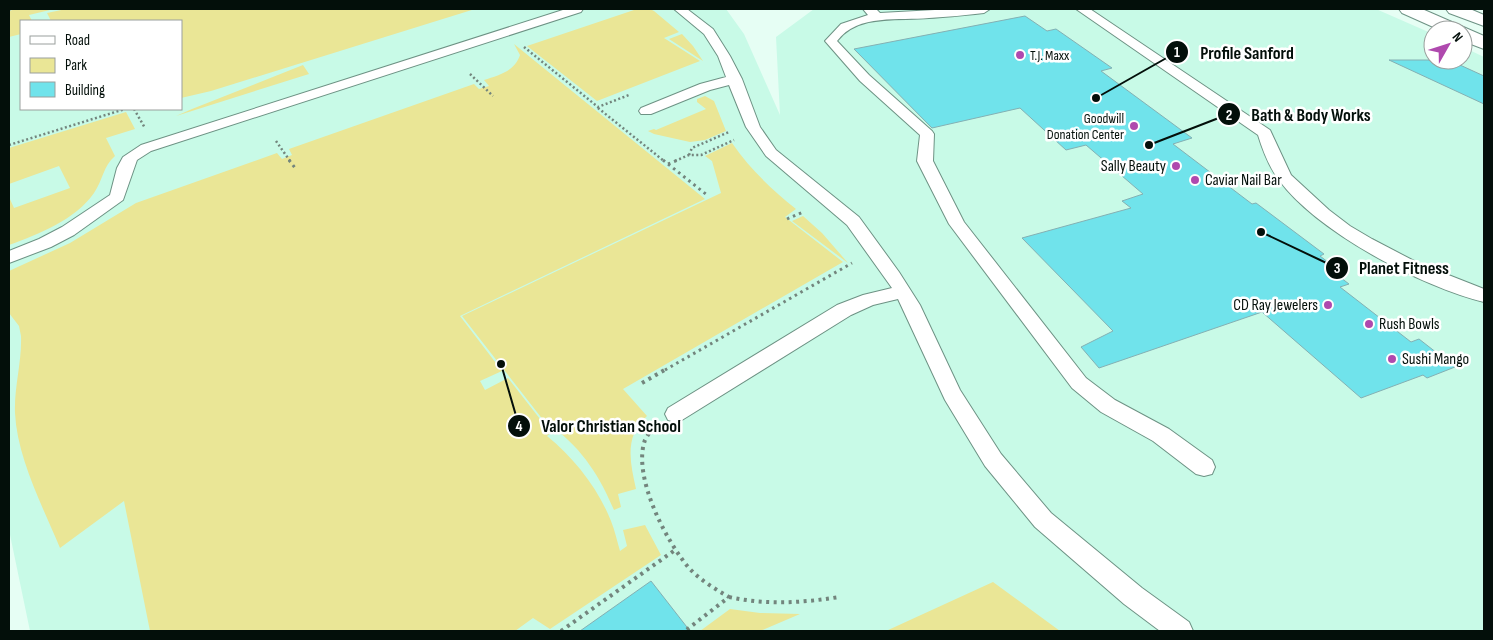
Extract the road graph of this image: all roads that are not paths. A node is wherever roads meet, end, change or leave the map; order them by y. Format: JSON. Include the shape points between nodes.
{"nodes":[{"id":1,"x":577,"y":9,"type":"edge"},
{"id":2,"x":680,"y":9,"type":"edge"},
{"id":3,"x":984,"y":9,"type":"edge"},
{"id":4,"x":1082,"y":9,"type":"edge"},
{"id":5,"x":1408,"y":9,"type":"edge"},
{"id":6,"x":1455,"y":9,"type":"edge"},
{"id":7,"x":873,"y":13,"type":"edge"},
{"id":8,"x":1433,"y":20,"type":"edge"},
{"id":9,"x":1484,"y":21,"type":"edge"},
{"id":10,"x":735,"y":79,"type":"junction"},
{"id":11,"x":646,"y":111,"type":"dead end"},
{"id":12,"x":9,"y":257,"type":"edge"},
{"id":13,"x":903,"y":292,"type":"junction"},
{"id":14,"x":1484,"y":296,"type":"edge"},
{"id":15,"x":674,"y":414,"type":"road end"},
{"id":16,"x":1204,"y":467,"type":"dead end"},
{"id":17,"x":1180,"y":631,"type":"edge"}],
"edges":[{"from":1,"to":12,"type":"lane","via":[[146,148],[131,157],[117,197],[68,231]]},
{"from":2,"to":10,"type":"lane","via":[[709,32]]},
{"from":3,"to":7,"type":"lane","via":[[928,16]]},
{"from":4,"to":14,"type":"lane","via":[[1265,133],[1274,159],[1286,178],[1323,215],[1351,235],[1419,270]]},
{"from":5,"to":8,"type":"main road"},
{"from":6,"to":9,"type":"main road"},
{"from":7,"to":16,"type":"lane","via":[[842,28],[831,42],[864,78],[927,134],[925,161],[957,224],[1079,383],[1108,406],[1161,436]]},
{"from":10,"to":11,"type":"lane","via":[[705,87]]},
{"from":10,"to":13,"type":"lane","via":[[753,127],[771,153],[852,222]]},
{"from":13,"to":15,"type":"lane","via":[[844,310]]},
{"from":13,"to":17,"type":"lane","via":[[952,394],[993,460],[1043,520]]}]}
